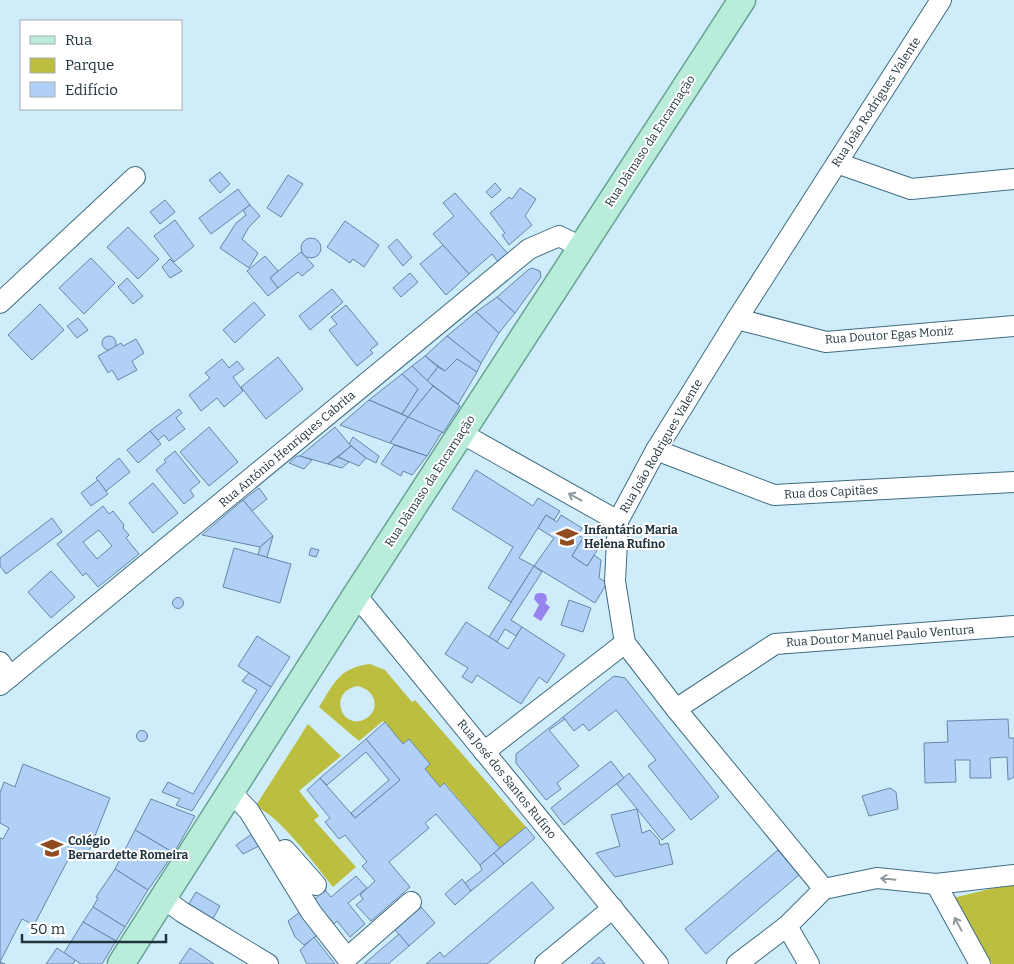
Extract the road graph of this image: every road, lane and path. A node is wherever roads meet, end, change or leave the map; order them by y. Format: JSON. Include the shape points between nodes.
{"nodes":[{"id":1,"x":742,"y":0,"type":"edge"},
{"id":2,"x":941,"y":0,"type":"edge"},
{"id":3,"x":837,"y":163,"type":"junction"},
{"id":4,"x":135,"y":178,"type":"dead end"},
{"id":5,"x":1014,"y":179,"type":"edge"},
{"id":6,"x":581,"y":248,"type":"junction"},
{"id":7,"x":0,"y":303,"type":"edge"},
{"id":8,"x":737,"y":319,"type":"junction"},
{"id":9,"x":1014,"y":326,"type":"edge"},
{"id":10,"x":460,"y":433,"type":"junction"},
{"id":11,"x":656,"y":450,"type":"junction"},
{"id":12,"x":1014,"y":482,"type":"edge"},
{"id":13,"x":618,"y":521,"type":"junction"},
{"id":14,"x":356,"y":595,"type":"junction"},
{"id":15,"x":1014,"y":626,"type":"edge"},
{"id":16,"x":625,"y":643,"type":"junction"},
{"id":17,"x":3,"y":675,"type":"edge"},
{"id":18,"x":676,"y":709,"type":"junction"},
{"id":19,"x":484,"y":752,"type":"junction"},
{"id":20,"x":231,"y":792,"type":"junction"},
{"id":21,"x":265,"y":836,"type":"junction"},
{"id":22,"x":1014,"y":875,"type":"edge"},
{"id":23,"x":936,"y":884,"type":"junction"},
{"id":24,"x":316,"y":885,"type":"dead end"},
{"id":25,"x":824,"y":889,"type":"junction"},
{"id":26,"x":163,"y":898,"type":"junction"},
{"id":27,"x":411,"y":902,"type":"dead end"},
{"id":28,"x":613,"y":908,"type":"junction"},
{"id":29,"x":787,"y":926,"type":"junction"},
{"id":30,"x":121,"y":964,"type":"edge"},
{"id":31,"x":268,"y":964,"type":"edge"},
{"id":32,"x":545,"y":964,"type":"edge"},
{"id":33,"x":658,"y":964,"type":"edge"},
{"id":34,"x":737,"y":964,"type":"edge"},
{"id":35,"x":809,"y":964,"type":"edge"},
{"id":36,"x":980,"y":964,"type":"edge"}],
"edges":[{"from":1,"to":6,"type":"main road","name":"Rua Dâmaso da Encarnação"},
{"from":2,"to":3,"type":"street","name":"Rua João Rodrigues Valente"},
{"from":3,"to":5,"type":"street","via":[[911,189]]},
{"from":3,"to":8,"type":"street","name":"Rua João Rodrigues Valente"},
{"from":4,"to":7,"type":"street"},
{"from":6,"to":10,"type":"main road","name":"Rua Dâmaso da Encarnação"},
{"from":6,"to":17,"type":"street","name":"Rua António Henriques Cabrita","via":[[559,236],[529,249]]},
{"from":8,"to":9,"type":"street","name":"Rua Doutor Egas Moniz","via":[[826,342]]},
{"from":8,"to":11,"type":"street","name":"Rua João Rodrigues Valente"},
{"from":13,"to":10,"type":"street","one_way":true},
{"from":10,"to":14,"type":"main road","name":"Rua Dâmaso da Encarnação"},
{"from":11,"to":12,"type":"street","name":"Rua dos Capitães","via":[[774,495]]},
{"from":11,"to":13,"type":"street","name":"Rua João Rodrigues Valente"},
{"from":13,"to":16,"type":"street","name":"Rua João Rodrigues Valente","via":[[615,581]]},
{"from":14,"to":19,"type":"street","name":"Rua José dos Santos Rufino"},
{"from":14,"to":20,"type":"main road","name":"Rua Dâmaso da Encarnação"},
{"from":15,"to":18,"type":"street","name":"Rua Doutor Manuel Paulo Ventura","via":[[775,644]]},
{"from":16,"to":18,"type":"street","name":"Rua João Rodrigues Valente"},
{"from":16,"to":19,"type":"street"},
{"from":18,"to":25,"type":"street","name":"Rua João Rodrigues Valente"},
{"from":19,"to":28,"type":"street","name":"Rua José dos Santos Rufino"},
{"from":20,"to":21,"type":"street","via":[[249,811]]},
{"from":20,"to":26,"type":"main road","name":"Rua Dâmaso da Encarnação"},
{"from":21,"to":24,"type":"street","via":[[283,848]]},
{"from":21,"to":27,"type":"street","via":[[311,912],[347,958]]},
{"from":22,"to":23,"type":"street"},
{"from":23,"to":25,"type":"street","one_way":true,"via":[[877,878]]},
{"from":36,"to":23,"type":"street","one_way":true},
{"from":25,"to":29,"type":"street"},
{"from":26,"to":30,"type":"main road","name":"Rua Dâmaso da Encarnação"},
{"from":26,"to":31,"type":"street"},
{"from":28,"to":32,"type":"street"},
{"from":28,"to":33,"type":"street","name":"Rua José dos Santos Rufino"},
{"from":29,"to":34,"type":"street"},
{"from":29,"to":35,"type":"street"}]}
